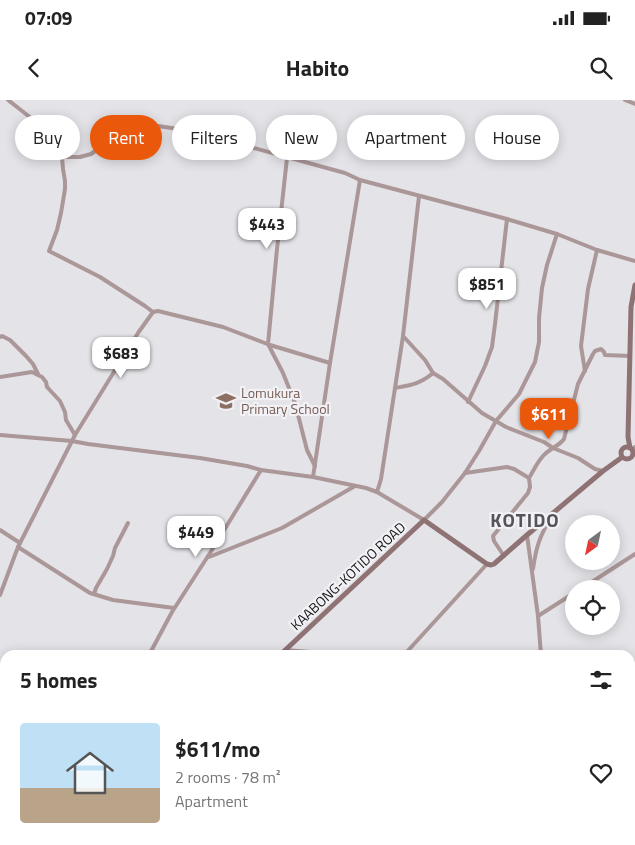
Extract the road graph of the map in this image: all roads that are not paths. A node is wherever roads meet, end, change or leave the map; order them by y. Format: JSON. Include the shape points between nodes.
{"nodes":[{"id":1,"x":8,"y":100,"type":"edge"},
{"id":2,"x":625,"y":100,"type":"edge"},
{"id":3,"x":635,"y":104,"type":"edge"},
{"id":4,"x":26,"y":115,"type":"edge"},
{"id":5,"x":266,"y":152,"type":"edge"},
{"id":6,"x":80,"y":157,"type":"edge"},
{"id":7,"x":62,"y":160,"type":"edge"},
{"id":8,"x":287,"y":160,"type":"edge"},
{"id":9,"x":295,"y":160,"type":"edge"},
{"id":10,"x":360,"y":180,"type":"junction"},
{"id":11,"x":419,"y":196,"type":"junction"},
{"id":12,"x":506,"y":219,"type":"junction"},
{"id":13,"x":557,"y":234,"type":"junction"},
{"id":14,"x":597,"y":250,"type":"junction"},
{"id":15,"x":635,"y":261,"type":"edge"},
{"id":16,"x":635,"y":285,"type":"edge"},
{"id":17,"x":634,"y":296,"type":"edge"},
{"id":18,"x":153,"y":312,"type":"junction"},
{"id":19,"x":403,"y":336,"type":"junction"},
{"id":20,"x":0,"y":337,"type":"edge"},
{"id":21,"x":268,"y":344,"type":"junction"},
{"id":22,"x":630,"y":356,"type":"junction"},
{"id":23,"x":330,"y":363,"type":"junction"},
{"id":24,"x":585,"y":371,"type":"junction"},
{"id":25,"x":433,"y":373,"type":"junction"},
{"id":26,"x":38,"y":374,"type":"junction"},
{"id":27,"x":0,"y":377,"type":"edge"},
{"id":28,"x":395,"y":388,"type":"junction"},
{"id":29,"x":468,"y":402,"type":"junction"},
{"id":30,"x":496,"y":421,"type":"junction"},
{"id":31,"x":0,"y":435,"type":"edge"},
{"id":32,"x":76,"y":435,"type":"junction"},
{"id":33,"x":72,"y":441,"type":"junction"},
{"id":34,"x":553,"y":448,"type":"junction"},
{"id":35,"x":630,"y":448,"type":"edge"},
{"id":36,"x":621,"y":458,"type":"junction"},
{"id":37,"x":633,"y":461,"type":"edge"},
{"id":38,"x":315,"y":466,"type":"junction"},
{"id":39,"x":261,"y":470,"type":"junction"},
{"id":40,"x":465,"y":472,"type":"junction"},
{"id":41,"x":603,"y":472,"type":"junction"},
{"id":42,"x":313,"y":477,"type":"junction"},
{"id":43,"x":529,"y":478,"type":"junction"},
{"id":44,"x":355,"y":486,"type":"junction"},
{"id":45,"x":377,"y":492,"type":"junction"},
{"id":46,"x":555,"y":512,"type":"junction"},
{"id":47,"x":424,"y":520,"type":"junction"},
{"id":48,"x":128,"y":523,"type":"dead end"},
{"id":49,"x":0,"y":530,"type":"edge"},
{"id":50,"x":527,"y":535,"type":"junction"},
{"id":51,"x":19,"y":545,"type":"junction"},
{"id":52,"x":635,"y":554,"type":"edge"},
{"id":53,"x":504,"y":556,"type":"junction"},
{"id":54,"x":208,"y":557,"type":"junction"},
{"id":55,"x":487,"y":564,"type":"junction"},
{"id":56,"x":532,"y":574,"type":"junction"},
{"id":57,"x":594,"y":580,"type":"edge"},
{"id":58,"x":94,"y":594,"type":"junction"},
{"id":59,"x":0,"y":595,"type":"edge"},
{"id":60,"x":565,"y":599,"type":"edge"},
{"id":61,"x":174,"y":608,"type":"junction"},
{"id":62,"x":538,"y":616,"type":"junction"},
{"id":63,"x":151,"y":650,"type":"edge"},
{"id":64,"x":285,"y":650,"type":"edge"},
{"id":65,"x":410,"y":650,"type":"edge"},
{"id":66,"x":541,"y":650,"type":"edge"}],
"edges":[{"from":1,"to":4,"type":"street"},
{"from":2,"to":3,"type":"street"},
{"from":5,"to":6,"type":"street","via":[[192,131],[151,125],[125,141],[115,141]]},
{"from":7,"to":18,"type":"street","via":[[66,181],[62,213],[49,251],[100,277]]},
{"from":8,"to":21,"type":"street"},
{"from":9,"to":10,"type":"street"},
{"from":10,"to":11,"type":"street"},
{"from":10,"to":23,"type":"street"},
{"from":11,"to":12,"type":"street"},
{"from":11,"to":19,"type":"street"},
{"from":12,"to":13,"type":"street"},
{"from":12,"to":29,"type":"street","via":[[492,347]]},
{"from":13,"to":14,"type":"street"},
{"from":13,"to":30,"type":"street","via":[[542,288],[535,362],[519,394]]},
{"from":14,"to":15,"type":"street"},
{"from":14,"to":24,"type":"street","via":[[581,346]]},
{"from":16,"to":17,"type":"street"},
{"from":17,"to":22,"type":"street"},
{"from":18,"to":21,"type":"street","via":[[223,327]]},
{"from":18,"to":32,"type":"street"},
{"from":19,"to":25,"type":"street"},
{"from":19,"to":28,"type":"street"},
{"from":20,"to":26,"type":"street","via":[[10,340]]},
{"from":21,"to":23,"type":"street"},
{"from":21,"to":38,"type":"street","via":[[283,373]]},
{"from":22,"to":24,"type":"street","via":[[605,356],[602,349],[596,351]]},
{"from":22,"to":35,"type":"street"},
{"from":23,"to":38,"type":"street"},
{"from":24,"to":34,"type":"street","via":[[578,384],[564,439]]},
{"from":25,"to":28,"type":"street","via":[[418,383]]},
{"from":25,"to":29,"type":"street"},
{"from":26,"to":27,"type":"street","via":[[29,372]]},
{"from":26,"to":32,"type":"street","via":[[60,401],[66,420]]},
{"from":28,"to":45,"type":"street"},
{"from":29,"to":30,"type":"street"},
{"from":30,"to":34,"type":"street"},
{"from":30,"to":40,"type":"street"},
{"from":31,"to":33,"type":"street"},
{"from":32,"to":33,"type":"street"},
{"from":33,"to":39,"type":"street","via":[[200,458]]},
{"from":33,"to":51,"type":"street"},
{"from":34,"to":41,"type":"street"},
{"from":34,"to":43,"type":"street","via":[[544,455]]},
{"from":35,"to":36,"type":"street","via":[[621,452]]},
{"from":35,"to":37,"type":"street"},
{"from":36,"to":37,"type":"street"},
{"from":36,"to":41,"type":"street"},
{"from":38,"to":42,"type":"street"},
{"from":39,"to":42,"type":"street"},
{"from":39,"to":54,"type":"street"},
{"from":40,"to":43,"type":"street","via":[[507,467]]},
{"from":40,"to":47,"type":"street"},
{"from":41,"to":46,"type":"street"},
{"from":42,"to":44,"type":"street"},
{"from":43,"to":53,"type":"street","via":[[528,493],[492,537]]},
{"from":44,"to":45,"type":"street"},
{"from":44,"to":54,"type":"street","via":[[282,528]]},
{"from":45,"to":47,"type":"street"},
{"from":46,"to":50,"type":"street"},
{"from":46,"to":56,"type":"street","via":[[538,541]]},
{"from":47,"to":55,"type":"street","name":"KAABONG-KOTIDO ROAD"},
{"from":47,"to":64,"type":"street","name":"KAABONG-KOTIDO ROAD"},
{"from":48,"to":58,"type":"street"},
{"from":49,"to":51,"type":"street"},
{"from":50,"to":53,"type":"street"},
{"from":50,"to":56,"type":"street"},
{"from":51,"to":58,"type":"street"},
{"from":51,"to":59,"type":"street"},
{"from":52,"to":57,"type":"street"},
{"from":53,"to":55,"type":"street","via":[[494,564]]},
{"from":54,"to":61,"type":"street"},
{"from":55,"to":65,"type":"street"},
{"from":56,"to":62,"type":"street"},
{"from":58,"to":61,"type":"street","via":[[113,600]]},
{"from":60,"to":62,"type":"street"},
{"from":61,"to":63,"type":"street"},
{"from":62,"to":66,"type":"street"}]}
